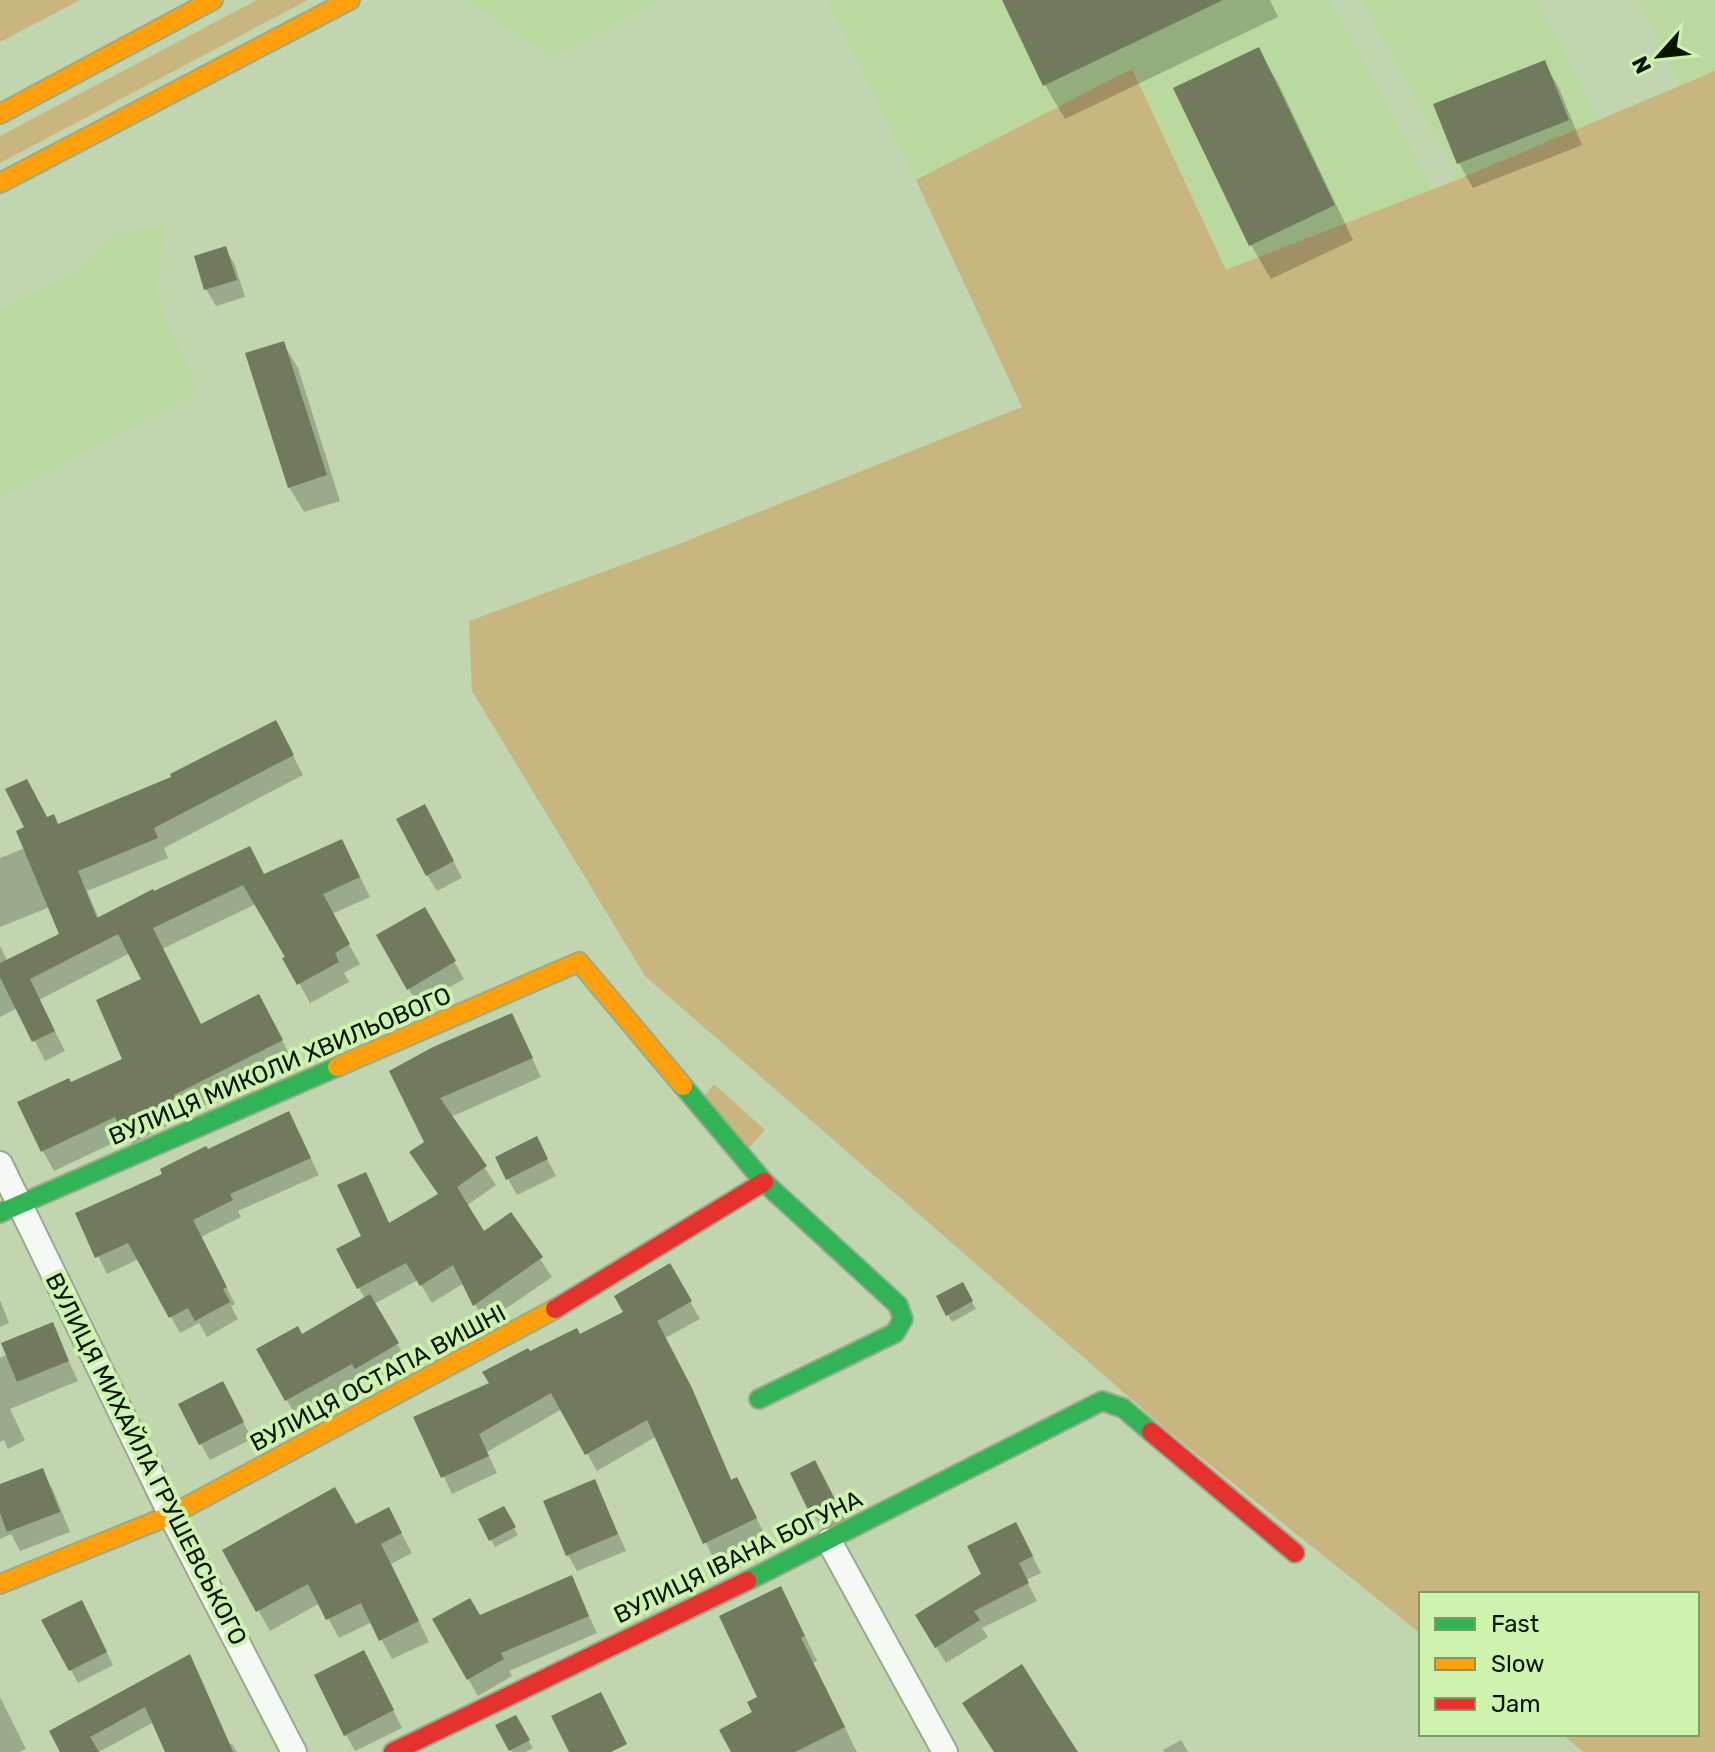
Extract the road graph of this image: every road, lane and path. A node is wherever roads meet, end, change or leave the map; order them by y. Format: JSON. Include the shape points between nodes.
{"nodes":[{"id":1,"x":213,"y":0,"type":"edge"},
{"id":2,"x":350,"y":0,"type":"edge"},
{"id":3,"x":0,"y":114,"type":"edge"},
{"id":4,"x":0,"y":183,"type":"edge"},
{"id":5,"x":0,"y":1164,"type":"edge"},
{"id":6,"x":764,"y":1182,"type":"junction"},
{"id":7,"x":10,"y":1209,"type":"edge"},
{"id":8,"x":759,"y":1399,"type":"dead end"},
{"id":9,"x":171,"y":1515,"type":"junction"},
{"id":10,"x":829,"y":1541,"type":"junction"},
{"id":11,"x":1295,"y":1553,"type":"dead end"},
{"id":12,"x":0,"y":1584,"type":"edge"},
{"id":13,"x":294,"y":1752,"type":"edge"},
{"id":14,"x":393,"y":1752,"type":"edge"},
{"id":15,"x":945,"y":1752,"type":"edge"}],
"edges":[{"from":1,"to":3,"type":"street"},
{"from":2,"to":4,"type":"street"},
{"from":5,"to":7,"type":"street","name":"ВУЛИЦЯ МИХАЙЛА ГРУШЕВСЬКОГО"},
{"from":6,"to":7,"type":"street","name":"ВУЛИЦЯ МИКОЛИ ХВИЛЬОВОГО","via":[[579,962]]},
{"from":6,"to":8,"type":"street","via":[[898,1305],[903,1319],[895,1333]]},
{"from":6,"to":9,"type":"street","name":"ВУЛИЦЯ ОСТАПА ВИШНІ","via":[[532,1323]]},
{"from":7,"to":9,"type":"street","name":"ВУЛИЦЯ МИХАЙЛА ГРУШЕВСЬКОГО"},
{"from":9,"to":12,"type":"street","name":"ВУЛИЦЯ ОСТАПА ВИШНІ"},
{"from":9,"to":13,"type":"street","name":"ВУЛИЦЯ МИХАЙЛА ГРУШЕВСЬКОГО"},
{"from":10,"to":11,"type":"street","name":"ВУЛИЦЯ ІВАНА БОГУНА","via":[[1102,1401],[1123,1408]]},
{"from":10,"to":14,"type":"street","name":"ВУЛИЦЯ ІВАНА БОГУНА"},
{"from":10,"to":15,"type":"street"}]}
